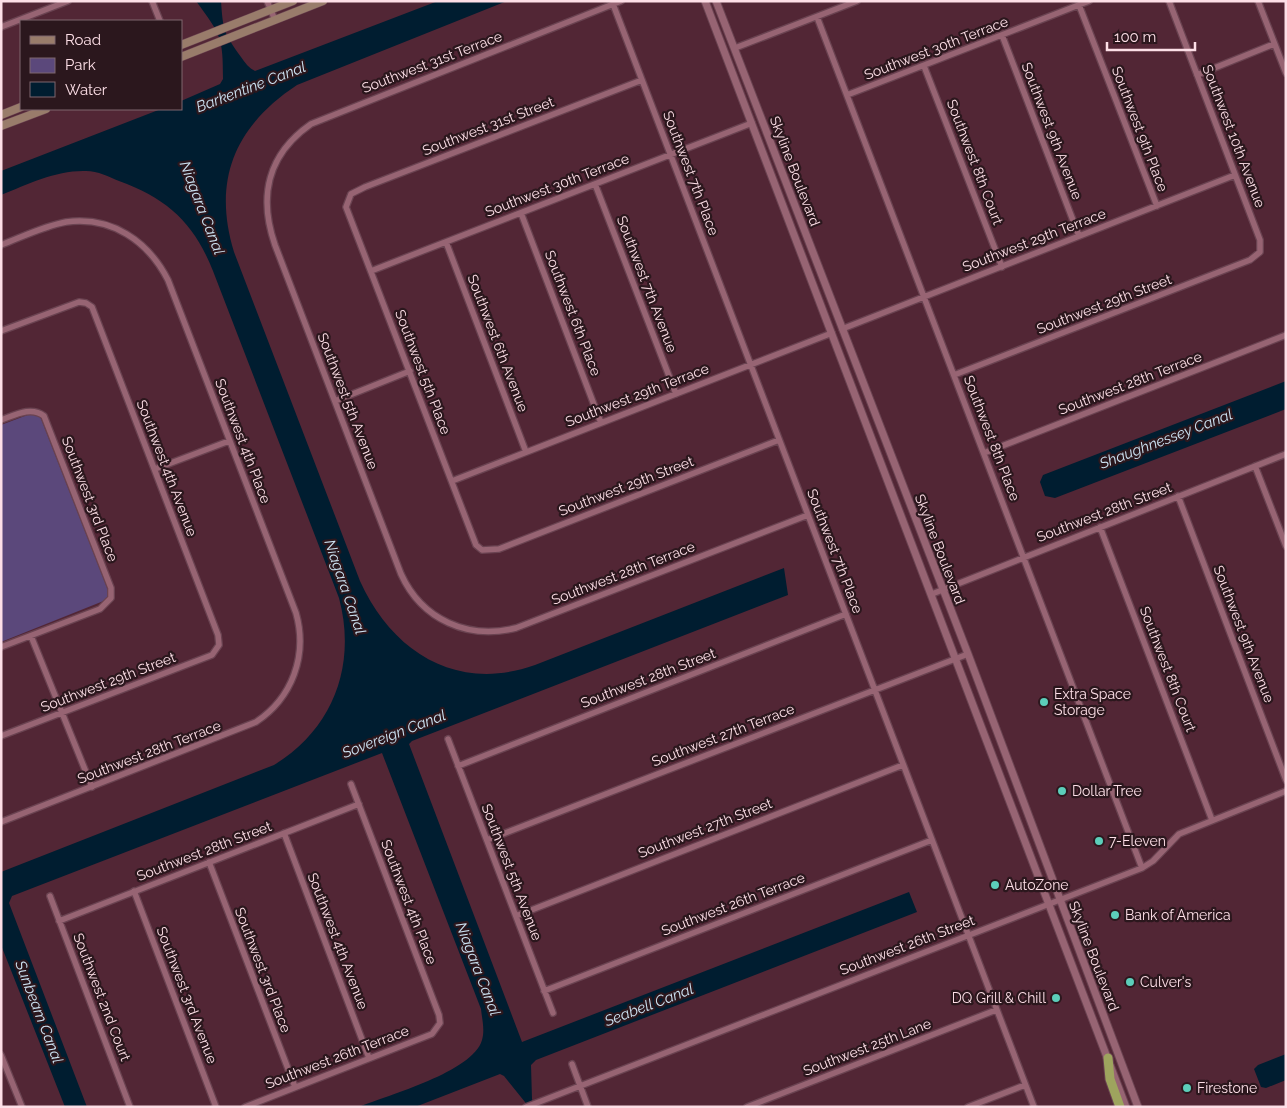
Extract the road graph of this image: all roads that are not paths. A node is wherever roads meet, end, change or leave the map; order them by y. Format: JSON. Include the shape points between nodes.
{"nodes":[{"id":1,"x":68,"y":1,"type":"edge"},
{"id":2,"x":152,"y":1,"type":"edge"},
{"id":3,"x":267,"y":1,"type":"edge"},
{"id":4,"x":294,"y":1,"type":"edge"},
{"id":5,"x":323,"y":1,"type":"edge"},
{"id":6,"x":621,"y":1,"type":"edge"},
{"id":7,"x":705,"y":1,"type":"edge"},
{"id":8,"x":716,"y":1,"type":"edge"},
{"id":9,"x":857,"y":1,"type":"edge"},
{"id":10,"x":1089,"y":1,"type":"edge"},
{"id":11,"x":1169,"y":1,"type":"edge"},
{"id":12,"x":1258,"y":1,"type":"edge"},
{"id":13,"x":613,"y":4,"type":"junction"},
{"id":14,"x":1079,"y":5,"type":"junction"},
{"id":15,"x":271,"y":10,"type":"junction"},
{"id":16,"x":818,"y":17,"type":"junction"},
{"id":17,"x":20,"y":20,"type":"edge"},
{"id":18,"x":21,"y":20,"type":"edge"},
{"id":19,"x":160,"y":20,"type":"edge"},
{"id":20,"x":275,"y":20,"type":"junction"},
{"id":21,"x":1,"y":28,"type":"edge"},
{"id":22,"x":1002,"y":36,"type":"junction"},
{"id":23,"x":1274,"y":44,"type":"junction"},
{"id":24,"x":182,"y":45,"type":"edge"},
{"id":25,"x":735,"y":48,"type":"junction"},
{"id":26,"x":725,"y":52,"type":"junction"},
{"id":27,"x":182,"y":56,"type":"edge"},
{"id":28,"x":924,"y":66,"type":"junction"},
{"id":29,"x":1286,"y":73,"type":"edge"},
{"id":30,"x":1197,"y":75,"type":"junction"},
{"id":31,"x":642,"y":80,"type":"junction"},
{"id":32,"x":847,"y":95,"type":"junction"},
{"id":33,"x":20,"y":107,"type":"edge"},
{"id":34,"x":43,"y":110,"type":"edge"},
{"id":35,"x":1,"y":115,"type":"edge"},
{"id":36,"x":762,"y":119,"type":"junction"},
{"id":37,"x":752,"y":123,"type":"junction"},
{"id":38,"x":1,"y":126,"type":"edge"},
{"id":39,"x":671,"y":154,"type":"junction"},
{"id":40,"x":272,"y":172,"type":"joint"},
{"id":41,"x":1235,"y":175,"type":"junction"},
{"id":42,"x":595,"y":184,"type":"junction"},
{"id":43,"x":347,"y":200,"type":"joint"},
{"id":44,"x":1156,"y":206,"type":"junction"},
{"id":45,"x":520,"y":213,"type":"junction"},
{"id":46,"x":1079,"y":236,"type":"junction"},
{"id":47,"x":446,"y":242,"type":"junction"},
{"id":48,"x":1,"y":245,"type":"edge"},
{"id":49,"x":1260,"y":252,"type":"joint"},
{"id":50,"x":1002,"y":267,"type":"junction"},
{"id":51,"x":372,"y":271,"type":"junction"},
{"id":52,"x":924,"y":297,"type":"junction"},
{"id":53,"x":842,"y":329,"type":"junction"},
{"id":54,"x":1,"y":331,"type":"edge"},
{"id":55,"x":832,"y":333,"type":"junction"},
{"id":56,"x":1286,"y":335,"type":"edge"},
{"id":57,"x":751,"y":365,"type":"junction"},
{"id":58,"x":410,"y":371,"type":"junction"},
{"id":59,"x":954,"y":376,"type":"junction"},
{"id":60,"x":676,"y":394,"type":"junction"},
{"id":61,"x":335,"y":401,"type":"junction"},
{"id":62,"x":1,"y":420,"type":"edge"},
{"id":63,"x":601,"y":423,"type":"junction"},
{"id":64,"x":779,"y":440,"type":"junction"},
{"id":65,"x":229,"y":441,"type":"junction"},
{"id":66,"x":526,"y":452,"type":"junction"},
{"id":67,"x":984,"y":453,"type":"junction"},
{"id":68,"x":1286,"y":454,"type":"edge"},
{"id":69,"x":1255,"y":466,"type":"junction"},
{"id":70,"x":155,"y":469,"type":"junction"},
{"id":71,"x":452,"y":481,"type":"junction"},
{"id":72,"x":1178,"y":496,"type":"junction"},
{"id":73,"x":808,"y":515,"type":"junction"},
{"id":74,"x":1100,"y":527,"type":"junction"},
{"id":75,"x":1286,"y":546,"type":"edge"},
{"id":76,"x":482,"y":550,"type":"joint"},
{"id":77,"x":1024,"y":557,"type":"junction"},
{"id":78,"x":942,"y":591,"type":"junction"},
{"id":79,"x":932,"y":594,"type":"junction"},
{"id":80,"x":846,"y":614,"type":"junction"},
{"id":81,"x":444,"y":622,"type":"joint"},
{"id":82,"x":31,"y":636,"type":"junction"},
{"id":83,"x":219,"y":645,"type":"joint"},
{"id":84,"x":1,"y":647,"type":"edge"},
{"id":85,"x":968,"y":654,"type":"junction"},
{"id":86,"x":956,"y":658,"type":"junction"},
{"id":87,"x":291,"y":684,"type":"joint"},
{"id":88,"x":875,"y":689,"type":"junction"},
{"id":89,"x":62,"y":713,"type":"junction"},
{"id":90,"x":1,"y":736,"type":"edge"},
{"id":91,"x":448,"y":738,"type":"dead end"},
{"id":92,"x":904,"y":765,"type":"junction"},
{"id":93,"x":458,"y":766,"type":"junction"},
{"id":94,"x":1286,"y":780,"type":"edge"},
{"id":95,"x":351,"y":784,"type":"dead end"},
{"id":96,"x":92,"y":787,"type":"junction"},
{"id":97,"x":1286,"y":791,"type":"edge"},
{"id":98,"x":359,"y":804,"type":"junction"},
{"id":99,"x":1212,"y":820,"type":"junction"},
{"id":100,"x":1,"y":822,"type":"edge"},
{"id":101,"x":284,"y":833,"type":"junction"},
{"id":102,"x":487,"y":840,"type":"junction"},
{"id":103,"x":932,"y":840,"type":"junction"},
{"id":104,"x":209,"y":862,"type":"junction"},
{"id":105,"x":1142,"y":868,"type":"junction"},
{"id":106,"x":134,"y":892,"type":"junction"},
{"id":107,"x":50,"y":896,"type":"dead end"},
{"id":108,"x":1059,"y":900,"type":"junction"},
{"id":109,"x":1049,"y":903,"type":"junction"},
{"id":110,"x":516,"y":916,"type":"junction"},
{"id":111,"x":59,"y":921,"type":"junction"},
{"id":112,"x":970,"y":934,"type":"junction"},
{"id":113,"x":544,"y":991,"type":"junction"},
{"id":114,"x":996,"y":1010,"type":"junction"},
{"id":115,"x":553,"y":1013,"type":"dead end"},
{"id":116,"x":438,"y":1029,"type":"joint"},
{"id":117,"x":1,"y":1054,"type":"edge"},
{"id":118,"x":369,"y":1058,"type":"junction"},
{"id":119,"x":1108,"y":1058,"type":"junction"},
{"id":120,"x":572,"y":1064,"type":"dead end"},
{"id":121,"x":1025,"y":1085,"type":"junction"},
{"id":122,"x":580,"y":1086,"type":"junction"},
{"id":123,"x":295,"y":1087,"type":"junction"},
{"id":124,"x":22,"y":1107,"type":"edge"},
{"id":125,"x":130,"y":1107,"type":"edge"},
{"id":126,"x":216,"y":1107,"type":"edge"},
{"id":127,"x":245,"y":1107,"type":"edge"},
{"id":128,"x":526,"y":1107,"type":"edge"},
{"id":129,"x":588,"y":1107,"type":"edge"},
{"id":130,"x":747,"y":1107,"type":"edge"},
{"id":131,"x":968,"y":1107,"type":"edge"},
{"id":132,"x":1034,"y":1107,"type":"edge"},
{"id":133,"x":1120,"y":1107,"type":"edge"},
{"id":134,"x":1126,"y":1107,"type":"edge"},
{"id":135,"x":1138,"y":1107,"type":"edge"}],
"edges":[{"from":1,"to":18,"type":"street"},
{"from":2,"to":19,"type":"street"},
{"from":3,"to":15,"type":"street"},
{"from":4,"to":15,"type":"main road"},
{"from":5,"to":20,"type":"main road"},
{"from":6,"to":13,"type":"street","name":"Southwest 31st Terrace"},
{"from":7,"to":26,"type":"street","name":"Skyline Boulevard"},
{"from":8,"to":25,"type":"street","name":"Skyline Boulevard"},
{"from":9,"to":16,"type":"street"},
{"from":10,"to":14,"type":"street","name":"Southwest 30th Terrace"},
{"from":11,"to":30,"type":"street","name":"Southwest 10th Avenue"},
{"from":12,"to":23,"type":"street"},
{"from":13,"to":31,"type":"street","name":"Southwest 7th Place"},
{"from":13,"to":40,"type":"street","name":"Southwest 31st Terrace","via":[[321,118],[293,138]]},
{"from":14,"to":22,"type":"street","name":"Southwest 30th Terrace"},
{"from":14,"to":44,"type":"street","name":"Southwest 9th Place"},
{"from":15,"to":20,"type":"street"},
{"from":15,"to":24,"type":"main road"},
{"from":16,"to":25,"type":"street"},
{"from":16,"to":32,"type":"street","name":"Southwest 8th Place"},
{"from":17,"to":21,"type":"street"},
{"from":20,"to":27,"type":"main road"},
{"from":22,"to":28,"type":"street","name":"Southwest 30th Terrace"},
{"from":22,"to":46,"type":"street","name":"Southwest 9th Avenue"},
{"from":23,"to":29,"type":"street"},
{"from":23,"to":30,"type":"street"},
{"from":25,"to":26,"type":"street"},
{"from":25,"to":36,"type":"street","name":"Skyline Boulevard"},
{"from":26,"to":37,"type":"street","name":"Skyline Boulevard"},
{"from":28,"to":32,"type":"street","name":"Southwest 30th Terrace"},
{"from":28,"to":50,"type":"street","name":"Southwest 8th Court"},
{"from":30,"to":41,"type":"street","name":"Southwest 10th Avenue"},
{"from":31,"to":39,"type":"street","name":"Southwest 7th Place"},
{"from":31,"to":43,"type":"street","name":"Southwest 31st Street","via":[[365,187],[351,194]]},
{"from":32,"to":52,"type":"street","name":"Southwest 8th Place"},
{"from":33,"to":35,"type":"main road"},
{"from":34,"to":38,"type":"main road"},
{"from":36,"to":37,"type":"street"},
{"from":36,"to":53,"type":"street","name":"Skyline Boulevard"},
{"from":37,"to":39,"type":"street","name":"Southwest 30th Terrace"},
{"from":37,"to":55,"type":"street","name":"Skyline Boulevard"},
{"from":39,"to":42,"type":"street","name":"Southwest 30th Terrace"},
{"from":39,"to":57,"type":"street","name":"Southwest 7th Place"},
{"from":40,"to":61,"type":"street","name":"Southwest 5th Avenue","via":[[266,200],[268,224]]},
{"from":41,"to":44,"type":"street","name":"Southwest 29th Terrace"},
{"from":41,"to":49,"type":"street","name":"Southwest 10th Avenue","via":[[1260,240]]},
{"from":42,"to":45,"type":"street","name":"Southwest 30th Terrace"},
{"from":42,"to":60,"type":"street","name":"Southwest 7th Avenue"},
{"from":43,"to":51,"type":"street","name":"Southwest 5th Place","via":[[346,207]]},
{"from":44,"to":46,"type":"street","name":"Southwest 29th Terrace"},
{"from":45,"to":47,"type":"street","name":"Southwest 30th Terrace"},
{"from":45,"to":63,"type":"street","name":"Southwest 6th Place"},
{"from":46,"to":50,"type":"street","name":"Southwest 29th Terrace"},
{"from":47,"to":51,"type":"street","name":"Southwest 30th Terrace"},
{"from":47,"to":66,"type":"street","name":"Southwest 6th Avenue"},
{"from":48,"to":65,"type":"street","name":"Southwest 4th Place","via":[[66,222],[91,222],[116,228],[145,247],[163,272]]},
{"from":49,"to":59,"type":"street","name":"Southwest 29th Street","via":[[1250,260]]},
{"from":50,"to":52,"type":"street","name":"Southwest 29th Terrace"},
{"from":51,"to":58,"type":"street","name":"Southwest 5th Place"},
{"from":52,"to":53,"type":"street","name":"Southwest 29th Terrace"},
{"from":52,"to":59,"type":"street","name":"Southwest 8th Place"},
{"from":53,"to":55,"type":"street"},
{"from":53,"to":78,"type":"street","name":"Skyline Boulevard"},
{"from":54,"to":70,"type":"street","name":"Southwest 4th Avenue","via":[[79,302],[92,307]]},
{"from":55,"to":57,"type":"street","name":"Southwest 29th Terrace"},
{"from":55,"to":79,"type":"street","name":"Skyline Boulevard"},
{"from":56,"to":67,"type":"street","name":"Southwest 28th Terrace"},
{"from":57,"to":60,"type":"street","name":"Southwest 29th Terrace"},
{"from":57,"to":64,"type":"street","name":"Southwest 7th Place"},
{"from":58,"to":61,"type":"street"},
{"from":58,"to":71,"type":"street","name":"Southwest 5th Place"},
{"from":59,"to":67,"type":"street","name":"Southwest 8th Place"},
{"from":60,"to":63,"type":"street","name":"Southwest 29th Terrace"},
{"from":61,"to":81,"type":"street","name":"Southwest 5th Avenue","via":[[404,581],[424,608]]},
{"from":62,"to":82,"type":"street","name":"Southwest 3rd Place","via":[[26,411],[38,411],[44,416],[111,588],[111,598],[100,609]]},
{"from":63,"to":66,"type":"street","name":"Southwest 29th Terrace"},
{"from":64,"to":73,"type":"street","name":"Southwest 7th Place"},
{"from":64,"to":76,"type":"street","name":"Southwest 29th Street","via":[[499,549]]},
{"from":65,"to":70,"type":"street"},
{"from":65,"to":87,"type":"street","name":"Southwest 4th Place","via":[[298,621],[300,652]]},
{"from":66,"to":71,"type":"street","name":"Southwest 29th Terrace"},
{"from":67,"to":77,"type":"street","name":"Southwest 8th Place"},
{"from":68,"to":69,"type":"street","name":"Southwest 28th Street"},
{"from":69,"to":72,"type":"street","name":"Southwest 28th Street"},
{"from":69,"to":75,"type":"street"},
{"from":70,"to":83,"type":"street","name":"Southwest 4th Avenue"},
{"from":71,"to":76,"type":"street","name":"Southwest 5th Place","via":[[476,546]]},
{"from":72,"to":74,"type":"street","name":"Southwest 28th Street"},
{"from":72,"to":94,"type":"street","name":"Southwest 9th Avenue"},
{"from":73,"to":80,"type":"street","name":"Southwest 7th Place"},
{"from":73,"to":81,"type":"street","name":"Southwest 28th Terrace","via":[[516,628],[477,632]]},
{"from":74,"to":77,"type":"street","name":"Southwest 28th Street"},
{"from":74,"to":99,"type":"street","name":"Southwest 8th Court"},
{"from":77,"to":78,"type":"street","name":"Southwest 28th Street"},
{"from":77,"to":105,"type":"street","name":"Southwest 8th Place"},
{"from":78,"to":79,"type":"street","name":"Southwest 28th Street"},
{"from":78,"to":85,"type":"street","name":"Skyline Boulevard"},
{"from":79,"to":86,"type":"street","name":"Skyline Boulevard"},
{"from":80,"to":88,"type":"street","name":"Southwest 7th Place"},
{"from":80,"to":93,"type":"street","name":"Southwest 28th Street"},
{"from":82,"to":84,"type":"street"},
{"from":82,"to":89,"type":"street"},
{"from":83,"to":89,"type":"street","name":"Southwest 29th Street","via":[[212,654]]},
{"from":85,"to":86,"type":"street","name":"Southwest 27th Terrace"},
{"from":85,"to":108,"type":"street","name":"Skyline Boulevard"},
{"from":86,"to":88,"type":"street","name":"Southwest 27th Terrace"},
{"from":86,"to":109,"type":"street","name":"Skyline Boulevard"},
{"from":87,"to":96,"type":"street","name":"Southwest 28th Terrace","via":[[278,702],[249,726]]},
{"from":88,"to":92,"type":"street","name":"Southwest 7th Place"},
{"from":88,"to":102,"type":"street","name":"Southwest 27th Terrace"},
{"from":89,"to":90,"type":"street","name":"Southwest 29th Street"},
{"from":89,"to":96,"type":"street"},
{"from":91,"to":93,"type":"street","name":"Southwest 5th Avenue"},
{"from":92,"to":103,"type":"street","name":"Southwest 7th Place"},
{"from":92,"to":110,"type":"street","name":"Southwest 27th Street"},
{"from":93,"to":102,"type":"street","name":"Southwest 5th Avenue"},
{"from":95,"to":98,"type":"street","name":"Southwest 4th Place"},
{"from":96,"to":100,"type":"street","name":"Southwest 28th Terrace"},
{"from":97,"to":99,"type":"street","name":"Southwest 26th Street"},
{"from":98,"to":101,"type":"street","name":"Southwest 28th Street"},
{"from":98,"to":116,"type":"street","name":"Southwest 4th Place","via":[[440,1016]]},
{"from":99,"to":105,"type":"street","name":"Southwest 26th Street","via":[[1179,834]]},
{"from":101,"to":104,"type":"street","name":"Southwest 28th Street"},
{"from":101,"to":118,"type":"street","name":"Southwest 4th Avenue"},
{"from":102,"to":110,"type":"street","name":"Southwest 5th Avenue"},
{"from":103,"to":112,"type":"street","name":"Southwest 7th Place"},
{"from":103,"to":113,"type":"street","name":"Southwest 26th Terrace"},
{"from":104,"to":106,"type":"street","name":"Southwest 28th Street"},
{"from":104,"to":123,"type":"street","name":"Southwest 3rd Place"},
{"from":105,"to":108,"type":"street","name":"Southwest 26th Street"},
{"from":106,"to":111,"type":"street","name":"Southwest 28th Street"},
{"from":106,"to":126,"type":"street","name":"Southwest 3rd Avenue"},
{"from":107,"to":111,"type":"street","name":"Southwest 2nd Court"},
{"from":108,"to":109,"type":"street","name":"Southwest 26th Street"},
{"from":108,"to":135,"type":"street","name":"Skyline Boulevard"},
{"from":109,"to":112,"type":"street","name":"Southwest 26th Street"},
{"from":109,"to":119,"type":"street","name":"Skyline Boulevard"},
{"from":110,"to":113,"type":"street","name":"Southwest 5th Avenue"},
{"from":111,"to":125,"type":"street","name":"Southwest 2nd Court"},
{"from":112,"to":114,"type":"street","name":"Southwest 7th Place"},
{"from":112,"to":122,"type":"street","name":"Southwest 26th Street"},
{"from":113,"to":115,"type":"street","name":"Southwest 5th Avenue"},
{"from":114,"to":121,"type":"street","name":"Southwest 7th Place"},
{"from":114,"to":130,"type":"street","name":"Southwest 25th Lane"},
{"from":116,"to":118,"type":"street","name":"Southwest 26th Terrace"},
{"from":117,"to":124,"type":"street"},
{"from":118,"to":123,"type":"street","name":"Southwest 26th Terrace"},
{"from":119,"to":133,"type":"highway","via":[[1110,1079]]},
{"from":119,"to":134,"type":"street","name":"Skyline Boulevard"},
{"from":120,"to":122,"type":"street"},
{"from":121,"to":131,"type":"street"},
{"from":121,"to":132,"type":"street","name":"Southwest 7th Place"},
{"from":122,"to":128,"type":"street","name":"Southwest 26th Street"},
{"from":122,"to":129,"type":"street"},
{"from":123,"to":127,"type":"street","name":"Southwest 26th Terrace"}]}
